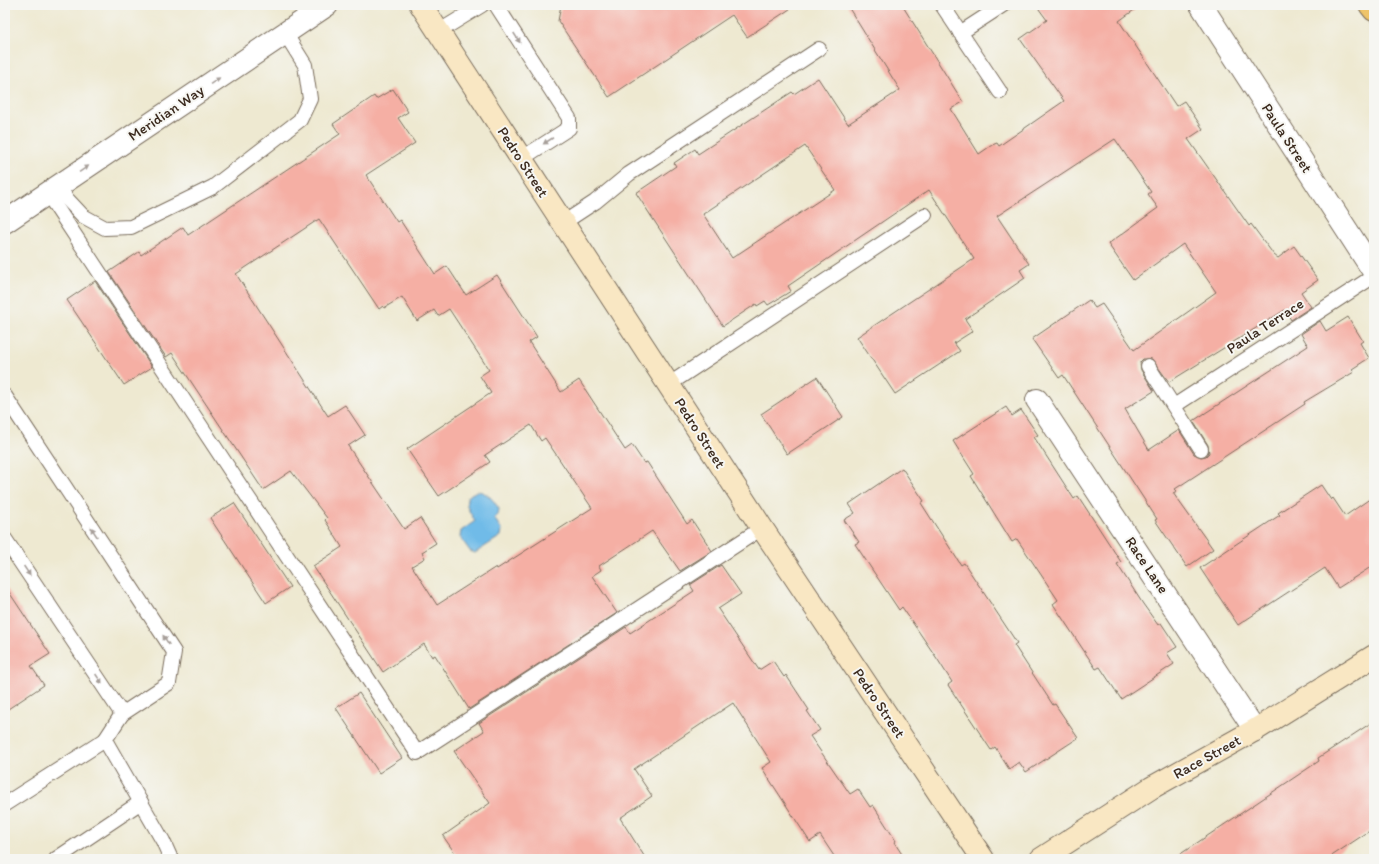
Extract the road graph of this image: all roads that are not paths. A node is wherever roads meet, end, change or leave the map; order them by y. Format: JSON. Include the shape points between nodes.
{"nodes":[{"id":1,"x":328,"y":5,"type":"edge"},
{"id":2,"x":421,"y":5,"type":"edge"},
{"id":3,"x":482,"y":5,"type":"edge"},
{"id":4,"x":496,"y":5,"type":"edge"},
{"id":5,"x":942,"y":5,"type":"edge"},
{"id":6,"x":1003,"y":5,"type":"edge"},
{"id":7,"x":1201,"y":5,"type":"edge"},
{"id":8,"x":1370,"y":5,"type":"edge"},
{"id":9,"x":1374,"y":10,"type":"edge"},
{"id":10,"x":438,"y":32,"type":"junction"},
{"id":11,"x":285,"y":33,"type":"junction"},
{"id":12,"x":960,"y":33,"type":"junction"},
{"id":13,"x":819,"y":49,"type":"dead end"},
{"id":14,"x":1000,"y":92,"type":"dead end"},
{"id":15,"x":521,"y":159,"type":"junction"},
{"id":16,"x":53,"y":190,"type":"junction"},
{"id":17,"x":925,"y":215,"type":"dead end"},
{"id":18,"x":5,"y":222,"type":"edge"},
{"id":19,"x":563,"y":223,"type":"junction"},
{"id":20,"x":1374,"y":272,"type":"edge"},
{"id":21,"x":1374,"y":276,"type":"edge"},
{"id":22,"x":1148,"y":366,"type":"dead end"},
{"id":23,"x":668,"y":385,"type":"junction"},
{"id":24,"x":5,"y":396,"type":"edge"},
{"id":25,"x":1037,"y":400,"type":"dead end"},
{"id":26,"x":1174,"y":406,"type":"junction"},
{"id":27,"x":1201,"y":449,"type":"dead end"},
{"id":28,"x":762,"y":528,"type":"junction"},
{"id":29,"x":5,"y":539,"type":"edge"},
{"id":30,"x":1374,"y":656,"type":"edge"},
{"id":31,"x":122,"y":714,"type":"junction"},
{"id":32,"x":1256,"y":730,"type":"junction"},
{"id":33,"x":105,"y":740,"type":"junction"},
{"id":34,"x":141,"y":802,"type":"junction"},
{"id":35,"x":5,"y":804,"type":"edge"},
{"id":36,"x":56,"y":859,"type":"edge"},
{"id":37,"x":171,"y":859,"type":"edge"},
{"id":38,"x":983,"y":859,"type":"edge"},
{"id":39,"x":1041,"y":859,"type":"edge"}],
"edges":[{"from":1,"to":11,"type":"street","name":"Meridian Way"},
{"from":2,"to":10,"type":"street","name":"Pedro Street"},
{"from":3,"to":10,"type":"lane"},
{"from":4,"to":15,"type":"lane","one_way":true,"via":[[569,118],[569,128]]},
{"from":5,"to":12,"type":"lane"},
{"from":6,"to":12,"type":"lane"},
{"from":7,"to":20,"type":"street","name":"Paula Street"},
{"from":8,"to":9,"type":"highway"},
{"from":10,"to":15,"type":"street","name":"Pedro Street"},
{"from":16,"to":11,"type":"street","name":"Meridian Way","one_way":true},
{"from":11,"to":16,"type":"lane","via":[[305,65],[310,99],[300,120],[213,187],[131,227],[105,228],[83,216],[67,199]]},
{"from":12,"to":14,"type":"lane"},
{"from":13,"to":19,"type":"lane","via":[[628,174],[595,202]]},
{"from":15,"to":19,"type":"street","name":"Pedro Street"},
{"from":16,"to":18,"type":"street","name":"Meridian Way"},
{"from":16,"to":28,"type":"lane","via":[[416,753]]},
{"from":17,"to":23,"type":"lane"},
{"from":19,"to":23,"type":"street","name":"Pedro Street"},
{"from":21,"to":26,"type":"lane","name":"Paula Terrace"},
{"from":22,"to":26,"type":"lane"},
{"from":23,"to":28,"type":"street","name":"Pedro Street"},
{"from":31,"to":24,"type":"lane","one_way":true,"via":[[169,683],[174,652]]},
{"from":25,"to":32,"type":"street","name":"Race Lane"},
{"from":26,"to":27,"type":"lane"},
{"from":28,"to":38,"type":"street","name":"Pedro Street"},
{"from":29,"to":31,"type":"lane","one_way":true},
{"from":30,"to":32,"type":"street","name":"Race Street"},
{"from":31,"to":33,"type":"lane"},
{"from":32,"to":39,"type":"street","name":"Race Street","via":[[1151,788]]},
{"from":33,"to":34,"type":"lane"},
{"from":33,"to":35,"type":"lane"},
{"from":34,"to":36,"type":"lane"},
{"from":34,"to":37,"type":"lane"}]}
